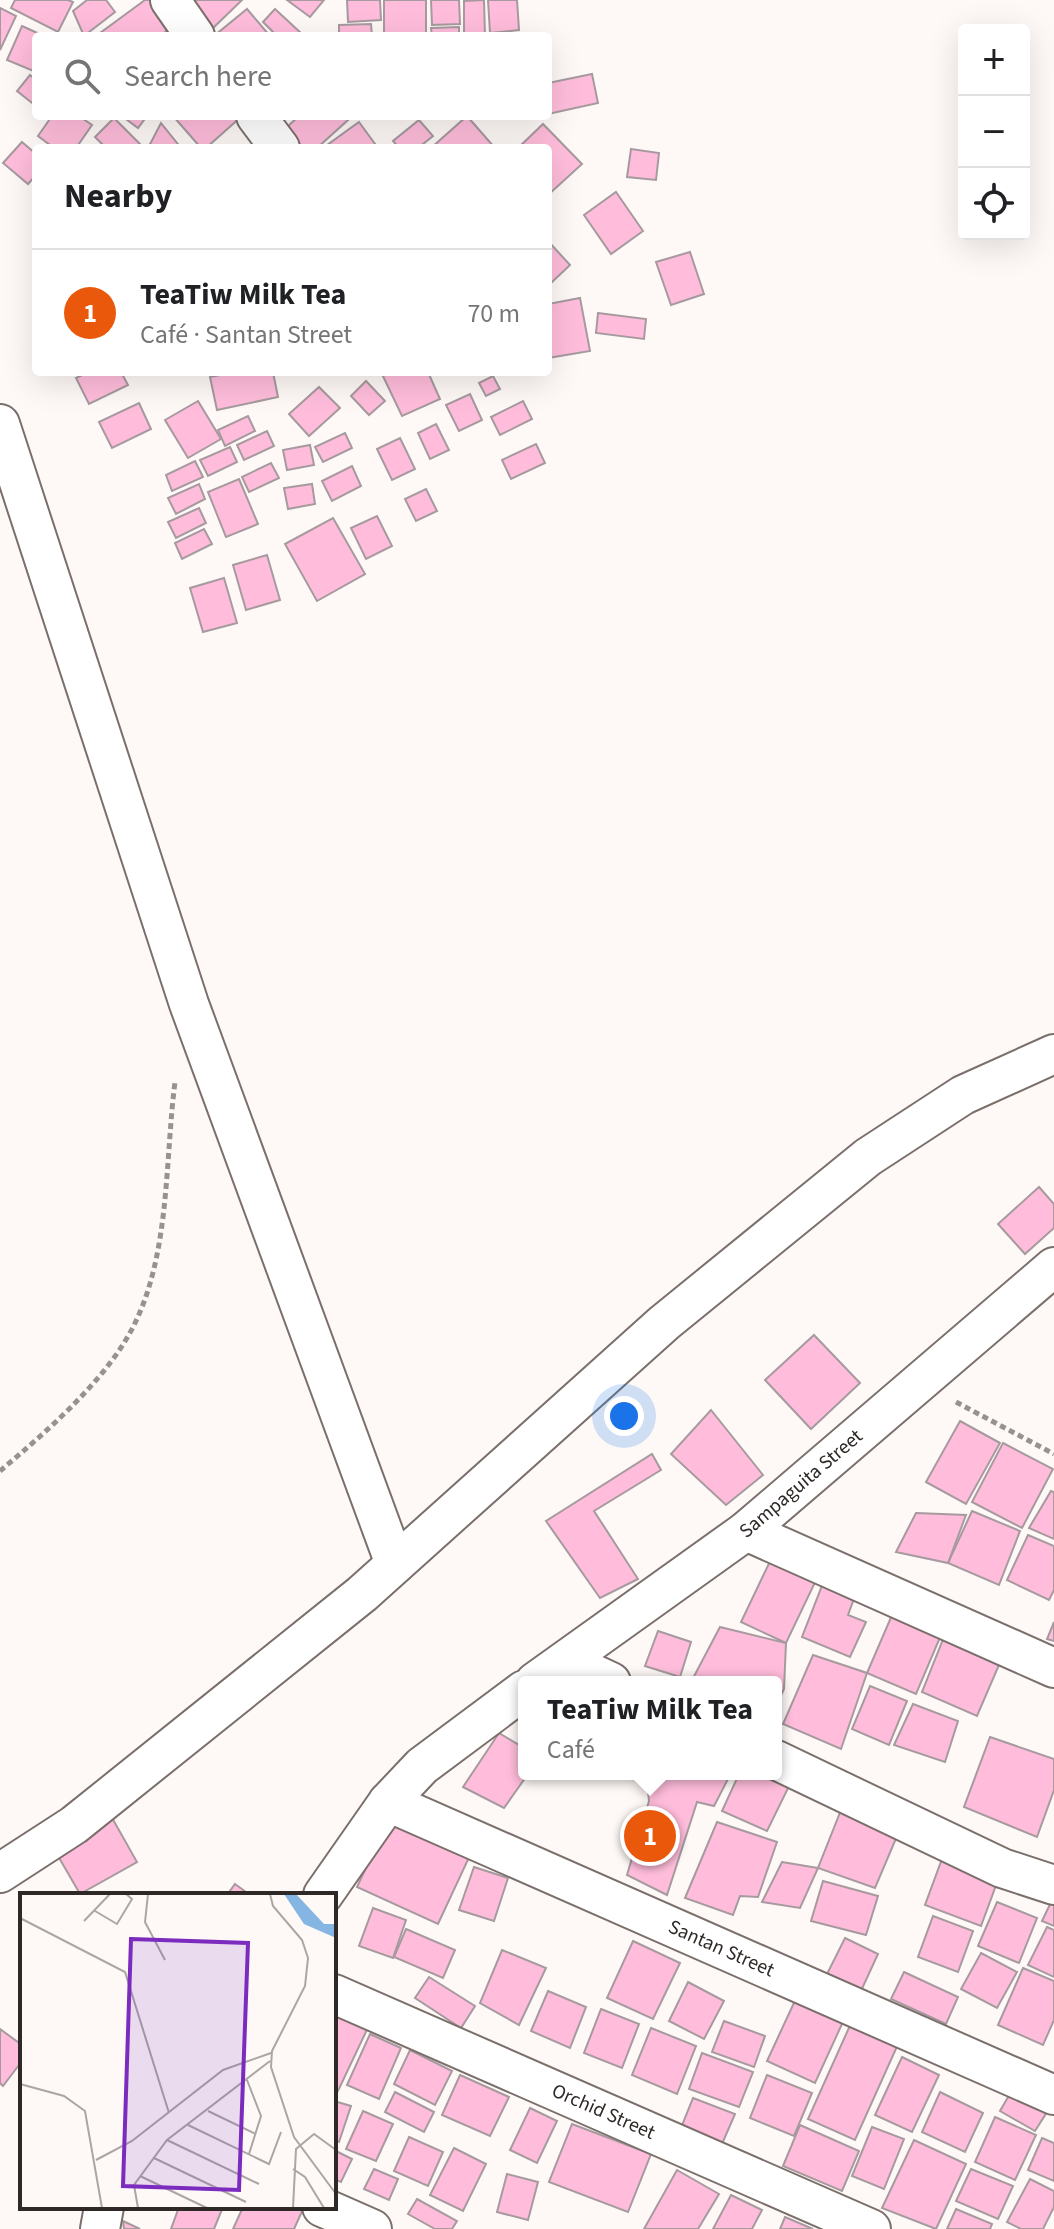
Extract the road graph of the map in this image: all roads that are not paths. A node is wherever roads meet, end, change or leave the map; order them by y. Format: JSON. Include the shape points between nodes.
{"nodes":[{"id":1,"x":170,"y":0,"type":"edge"},
{"id":2,"x":192,"y":32,"type":"edge"},
{"id":3,"x":259,"y":120,"type":"edge"},
{"id":4,"x":277,"y":144,"type":"edge"},
{"id":5,"x":0,"y":424,"type":"edge"},
{"id":6,"x":1054,"y":1054,"type":"edge"},
{"id":7,"x":1054,"y":1267,"type":"edge"},
{"id":8,"x":746,"y":1531,"type":"junction"},
{"id":9,"x":395,"y":1564,"type":"junction"},
{"id":10,"x":1054,"y":1668,"type":"edge"},
{"id":11,"x":550,"y":1671,"type":"edge"},
{"id":12,"x":578,"y":1676,"type":"edge"},
{"id":13,"x":518,"y":1694,"type":"edge"},
{"id":14,"x":782,"y":1763,"type":"edge"},
{"id":15,"x":388,"y":1802,"type":"junction"},
{"id":16,"x":0,"y":1873,"type":"edge"},
{"id":17,"x":1054,"y":1885,"type":"edge"},
{"id":18,"x":324,"y":1893,"type":"edge"},
{"id":19,"x":336,"y":1995,"type":"edge"},
{"id":20,"x":1054,"y":2095,"type":"edge"},
{"id":21,"x":104,"y":2209,"type":"edge"},
{"id":22,"x":327,"y":2209,"type":"edge"},
{"id":23,"x":100,"y":2229,"type":"edge"},
{"id":24,"x":372,"y":2229,"type":"edge"},
{"id":25,"x":871,"y":2229,"type":"edge"}],
"edges":[{"from":1,"to":2,"type":"street"},
{"from":3,"to":4,"type":"street"},
{"from":5,"to":9,"type":"street","via":[[189,1004]]},
{"from":6,"to":9,"type":"street","via":[[963,1095],[868,1157],[664,1323]]},
{"from":7,"to":8,"type":"street","name":"Sampaguita Street"},
{"from":8,"to":10,"type":"street"},
{"from":8,"to":11,"type":"street","name":"Sampaguita Street"},
{"from":9,"to":16,"type":"street","via":[[74,1825]]},
{"from":11,"to":12,"type":"street"},
{"from":13,"to":15,"type":"street","via":[[422,1766]]},
{"from":14,"to":17,"type":"street","via":[[1002,1868]]},
{"from":15,"to":18,"type":"street"},
{"from":15,"to":20,"type":"street","name":"Santan Street"},
{"from":19,"to":25,"type":"street","name":"Orchid Street"},
{"from":21,"to":23,"type":"street"},
{"from":22,"to":24,"type":"street"}]}
